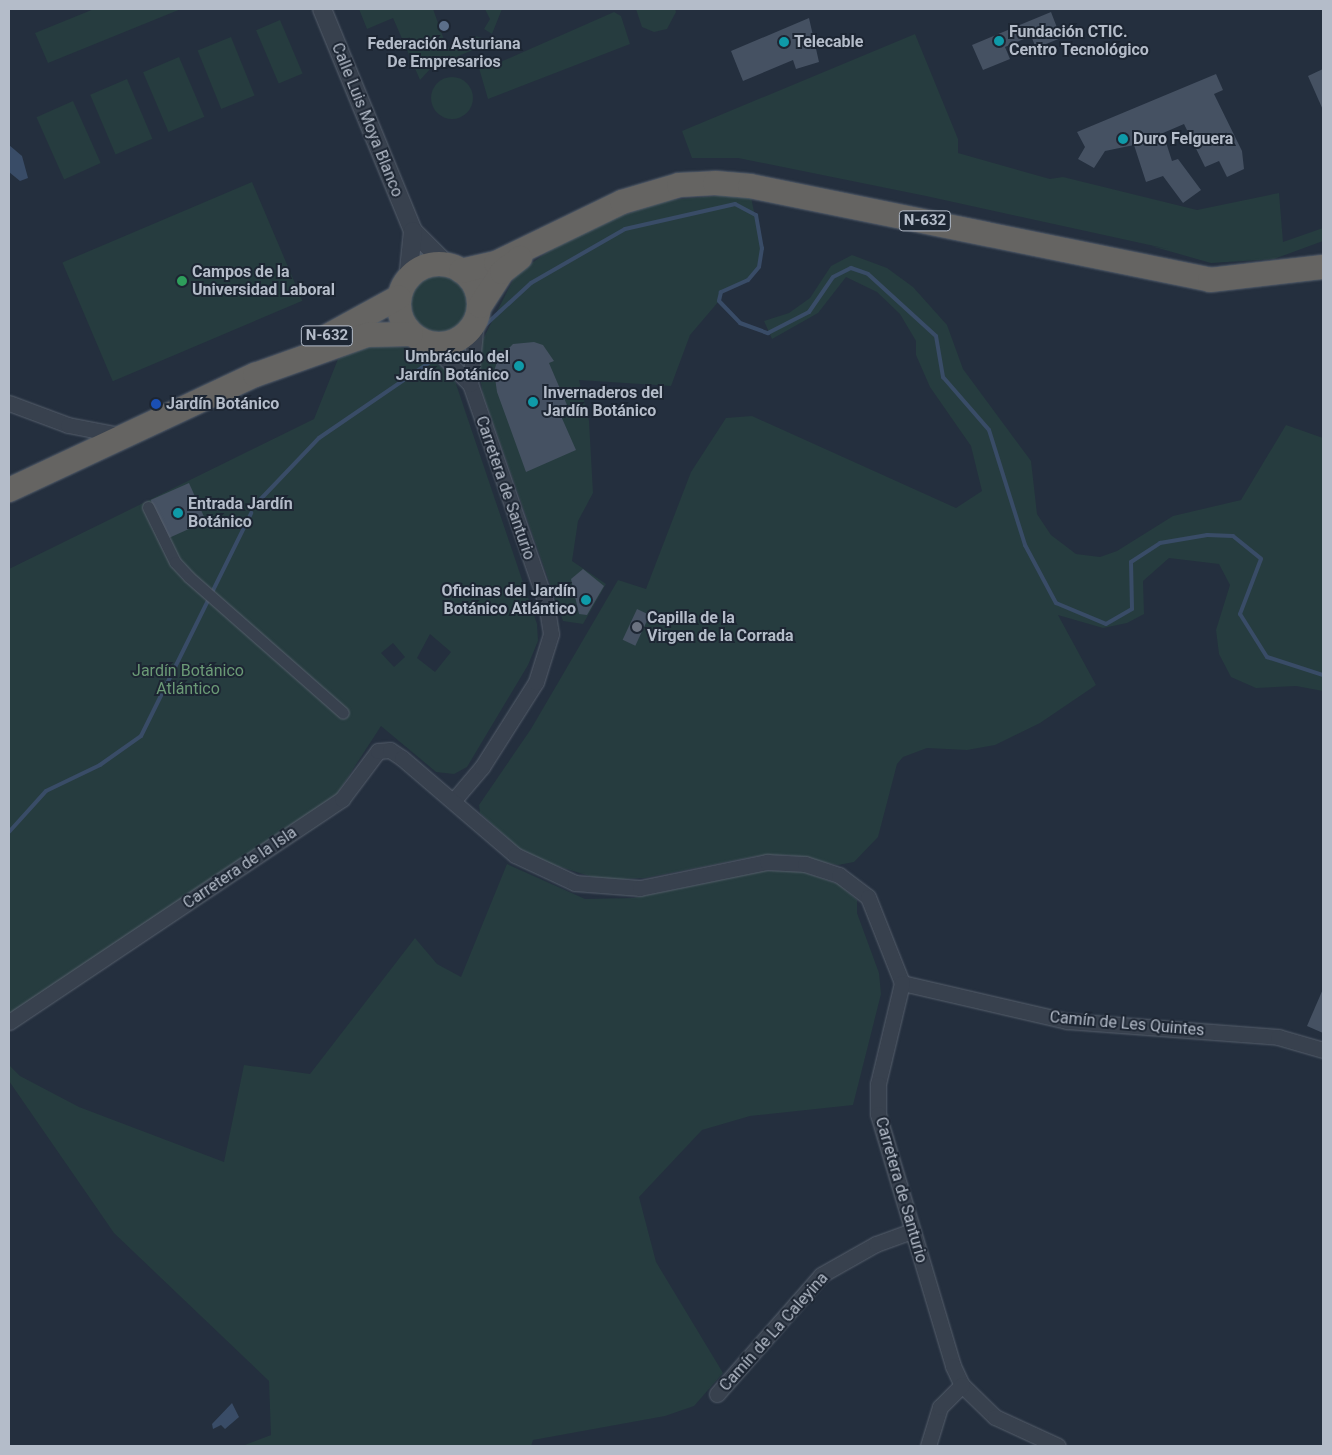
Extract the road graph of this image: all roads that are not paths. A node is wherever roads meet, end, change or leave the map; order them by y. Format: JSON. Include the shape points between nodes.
{"nodes":[{"id":1,"x":322,"y":9,"type":"edge"},
{"id":2,"x":413,"y":231,"type":"junction"},
{"id":3,"x":536,"y":245,"type":"junction"},
{"id":4,"x":1323,"y":267,"type":"edge"},
{"id":5,"x":455,"y":268,"type":"junction"},
{"id":6,"x":404,"y":288,"type":"junction"},
{"id":7,"x":478,"y":313,"type":"junction"},
{"id":8,"x":421,"y":338,"type":"junction"},
{"id":9,"x":256,"y":375,"type":"junction"},
{"id":10,"x":470,"y":384,"type":"junction"},
{"id":11,"x":9,"y":403,"type":"edge"},
{"id":12,"x":124,"y":436,"type":"junction"},
{"id":13,"x":9,"y":490,"type":"edge"},
{"id":14,"x":148,"y":507,"type":"dead end"},
{"id":15,"x":344,"y":712,"type":"dead end"},
{"id":16,"x":454,"y":800,"type":"junction"},
{"id":17,"x":902,"y":983,"type":"junction"},
{"id":18,"x":9,"y":1022,"type":"edge"},
{"id":19,"x":1323,"y":1050,"type":"edge"},
{"id":20,"x":912,"y":1231,"type":"junction"},
{"id":21,"x":962,"y":1385,"type":"junction"},
{"id":22,"x":717,"y":1394,"type":"dead end"},
{"id":23,"x":928,"y":1446,"type":"edge"},
{"id":24,"x":1058,"y":1446,"type":"edge"}],
"edges":[{"from":1,"to":2,"type":"street","name":"Calle Luis Moya Blanco"},
{"from":2,"to":5,"type":"street","name":"Calle Luis Moya Blanco"},
{"from":2,"to":6,"type":"street","name":"Calle Luis Moya Blanco"},
{"from":3,"to":4,"type":"highway","number":"N-632","via":[[622,202],[679,186],[715,183],[750,186],[1210,280]]},
{"from":3,"to":5,"type":"highway","number":"N-632","via":[[496,263]]},
{"from":3,"to":7,"type":"highway","number":"N-632","via":[[502,272]]},
{"from":5,"to":6,"type":"highway","via":[[425,267]]},
{"from":5,"to":7,"type":"highway","via":[[478,292]]},
{"from":6,"to":8,"type":"highway","via":[[401,315]]},
{"from":6,"to":9,"type":"highway","number":"N-632"},
{"from":7,"to":8,"type":"highway","number":"N-632","via":[[456,341]]},
{"from":7,"to":10,"type":"street","name":"Carretera de Santurio"},
{"from":8,"to":9,"type":"highway","number":"N-632","via":[[367,335]]},
{"from":8,"to":10,"type":"street","name":"Carretera de Santurio"},
{"from":9,"to":12,"type":"highway","number":"N-632"},
{"from":10,"to":16,"type":"street","name":"Carretera de Santurio","via":[[546,603],[551,634],[536,682],[482,767]]},
{"from":11,"to":12,"type":"street","via":[[68,425]]},
{"from":12,"to":13,"type":"highway","number":"N-632"},
{"from":14,"to":15,"type":"street","via":[[175,562]]},
{"from":16,"to":17,"type":"street","via":[[515,855],[575,883],[640,888],[767,862],[805,864],[839,875],[868,897]]},
{"from":16,"to":18,"type":"street","name":"Carretera de la Isla","via":[[390,750],[378,751],[342,799]]},
{"from":17,"to":19,"type":"street","name":"Camín de Les Quintes","via":[[1067,1021],[1278,1037]]},
{"from":17,"to":20,"type":"street","name":"Carretera de Santurio","via":[[878,1084],[878,1114]]},
{"from":20,"to":21,"type":"street","name":"Carretera de Santurio"},
{"from":20,"to":22,"type":"street","name":"Camín de La Caleyina","via":[[876,1244],[821,1276]]},
{"from":21,"to":23,"type":"street","via":[[940,1407]]},
{"from":21,"to":24,"type":"street","name":"Carretera de Santurio","via":[[995,1417]]}]}
